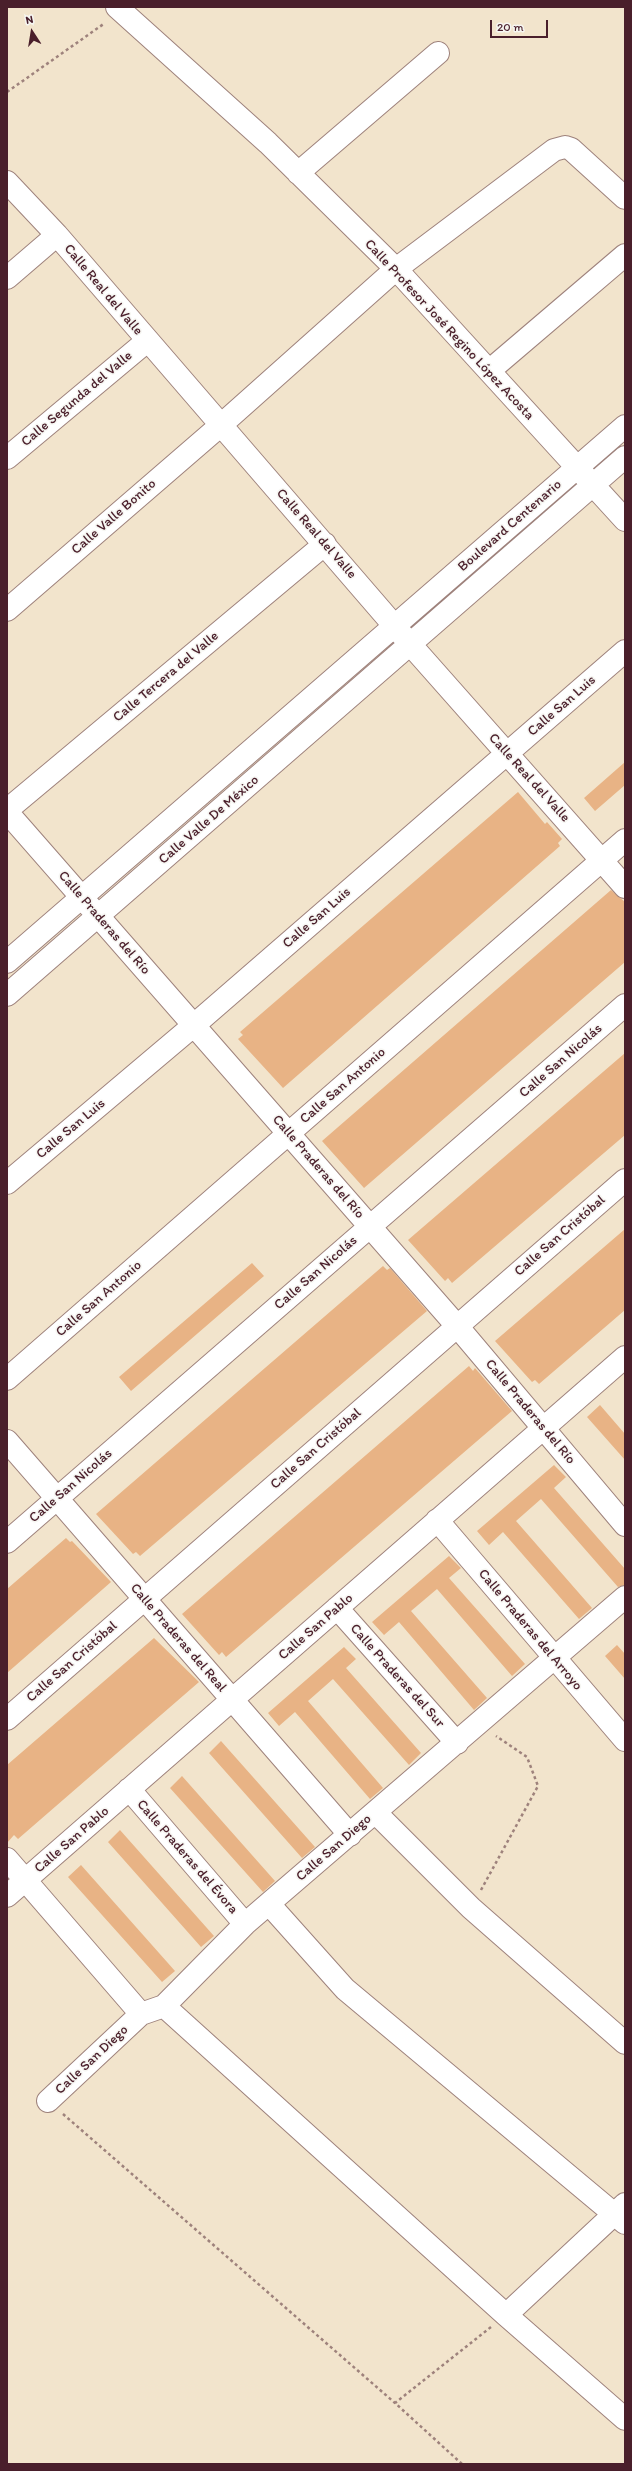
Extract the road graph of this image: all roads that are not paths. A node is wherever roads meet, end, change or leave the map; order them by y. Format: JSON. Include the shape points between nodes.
{"nodes":[{"id":1,"x":119,"y":9,"type":"edge"},
{"id":2,"x":438,"y":53,"type":"dead end"},
{"id":3,"x":298,"y":173,"type":"junction"},
{"id":4,"x":7,"y":182,"type":"edge"},
{"id":5,"x":625,"y":198,"type":"edge"},
{"id":6,"x":57,"y":235,"type":"junction"},
{"id":7,"x":625,"y":255,"type":"edge"},
{"id":8,"x":396,"y":268,"type":"junction"},
{"id":9,"x":7,"y":278,"type":"edge"},
{"id":10,"x":147,"y":341,"type":"junction"},
{"id":11,"x":489,"y":371,"type":"junction"},
{"id":12,"x":221,"y":425,"type":"junction"},
{"id":13,"x":625,"y":426,"type":"edge"},
{"id":14,"x":625,"y":457,"type":"edge"},
{"id":15,"x":7,"y":458,"type":"edge"},
{"id":16,"x":577,"y":468,"type":"junction"},
{"id":17,"x":593,"y":485,"type":"junction"},
{"id":18,"x":625,"y":520,"type":"edge"},
{"id":19,"x":326,"y":544,"type":"junction"},
{"id":20,"x":7,"y":610,"type":"edge"},
{"id":21,"x":395,"y":626,"type":"junction"},
{"id":22,"x":410,"y":644,"type":"junction"},
{"id":23,"x":625,"y":651,"type":"edge"},
{"id":24,"x":507,"y":754,"type":"junction"},
{"id":25,"x":7,"y":811,"type":"edge"},
{"id":26,"x":625,"y":840,"type":"edge"},
{"id":27,"x":602,"y":860,"type":"junction"},
{"id":28,"x":625,"y":887,"type":"edge"},
{"id":29,"x":82,"y":897,"type":"junction"},
{"id":30,"x":98,"y":916,"type":"junction"},
{"id":31,"x":7,"y":962,"type":"edge"},
{"id":32,"x":7,"y":995,"type":"edge"},
{"id":33,"x":625,"y":1005,"type":"edge"},
{"id":34,"x":193,"y":1026,"type":"junction"},
{"id":35,"x":289,"y":1134,"type":"junction"},
{"id":36,"x":625,"y":1180,"type":"edge"},
{"id":37,"x":7,"y":1182,"type":"edge"},
{"id":38,"x":370,"y":1226,"type":"junction"},
{"id":39,"x":457,"y":1326,"type":"junction"},
{"id":40,"x":625,"y":1357,"type":"edge"},
{"id":41,"x":7,"y":1379,"type":"edge"},
{"id":42,"x":544,"y":1427,"type":"junction"},
{"id":43,"x":7,"y":1441,"type":"edge"},
{"id":44,"x":56,"y":1499,"type":"junction"},
{"id":45,"x":436,"y":1520,"type":"junction"},
{"id":46,"x":625,"y":1525,"type":"edge"},
{"id":47,"x":7,"y":1542,"type":"edge"},
{"id":48,"x":625,"y":1597,"type":"edge"},
{"id":49,"x":144,"y":1599,"type":"junction"},
{"id":50,"x":337,"y":1608,"type":"junction"},
{"id":51,"x":555,"y":1658,"type":"junction"},
{"id":52,"x":232,"y":1700,"type":"junction"},
{"id":53,"x":7,"y":1719,"type":"edge"},
{"id":54,"x":625,"y":1740,"type":"edge"},
{"id":55,"x":457,"y":1743,"type":"junction"},
{"id":56,"x":129,"y":1789,"type":"junction"},
{"id":57,"x":376,"y":1812,"type":"junction"},
{"id":58,"x":350,"y":1835,"type":"junction"},
{"id":59,"x":7,"y":1859,"type":"edge"},
{"id":60,"x":25,"y":1880,"type":"junction"},
{"id":61,"x":7,"y":1896,"type":"edge"},
{"id":62,"x":269,"y":1904,"type":"junction"},
{"id":63,"x":245,"y":1924,"type":"junction"},
{"id":64,"x":164,"y":2006,"type":"junction"},
{"id":65,"x":141,"y":2014,"type":"junction"},
{"id":66,"x":625,"y":2043,"type":"edge"},
{"id":67,"x":48,"y":2101,"type":"road end"},
{"id":68,"x":621,"y":2213,"type":"edge"},
{"id":69,"x":506,"y":2315,"type":"junction"},
{"id":70,"x":625,"y":2419,"type":"edge"}],
"edges":[{"from":1,"to":3,"type":"street","name":"Calle Profesor José Regino López Acosta"},
{"from":2,"to":3,"type":"street"},
{"from":3,"to":8,"type":"street","name":"Calle Profesor José Regino López Acosta"},
{"from":4,"to":6,"type":"street","name":"Calle Real del Valle"},
{"from":5,"to":8,"type":"street","name":"Calle Valle Bonito","via":[[571,148],[559,148]]},
{"from":6,"to":9,"type":"street"},
{"from":6,"to":10,"type":"street","name":"Calle Real del Valle"},
{"from":7,"to":11,"type":"street"},
{"from":8,"to":11,"type":"street","name":"Calle Profesor José Regino López Acosta"},
{"from":8,"to":12,"type":"street","name":"Calle Valle Bonito"},
{"from":10,"to":12,"type":"street","name":"Calle Real del Valle"},
{"from":10,"to":15,"type":"street","name":"Calle Segunda del Valle"},
{"from":11,"to":16,"type":"street","name":"Calle Profesor José Regino López Acosta"},
{"from":12,"to":19,"type":"street","name":"Calle Real del Valle"},
{"from":12,"to":20,"type":"street","name":"Calle Valle Bonito"},
{"from":13,"to":16,"type":"street","name":"Boulevard Centenario"},
{"from":14,"to":17,"type":"street","name":"Boulevard Centenario"},
{"from":16,"to":17,"type":"street","name":"Calle Profesor José Regino López Acosta"},
{"from":16,"to":21,"type":"street","name":"Boulevard Centenario"},
{"from":17,"to":18,"type":"street","name":"Calle Profesor José Regino López Acosta"},
{"from":17,"to":22,"type":"street","name":"Boulevard Centenario"},
{"from":19,"to":21,"type":"street","name":"Calle Real del Valle"},
{"from":19,"to":25,"type":"street","name":"Calle Tercera del Valle"},
{"from":21,"to":22,"type":"street","name":"Calle Real del Valle"},
{"from":21,"to":29,"type":"street","name":"Calle Valle De México"},
{"from":22,"to":24,"type":"street","name":"Calle Real del Valle"},
{"from":22,"to":30,"type":"street","name":"Calle Valle De México"},
{"from":23,"to":24,"type":"street","name":"Calle San Luis"},
{"from":24,"to":27,"type":"street","name":"Calle Real del Valle"},
{"from":24,"to":34,"type":"street","name":"Calle San Luis"},
{"from":25,"to":29,"type":"street","name":"Calle Praderas del Río"},
{"from":26,"to":27,"type":"street","name":"Calle San Antonio"},
{"from":27,"to":28,"type":"street","name":"Calle Real del Valle"},
{"from":27,"to":35,"type":"street","name":"Calle San Antonio"},
{"from":29,"to":30,"type":"street","name":"Calle Praderas del Río"},
{"from":29,"to":31,"type":"street","name":"Calle Valle De México"},
{"from":30,"to":32,"type":"street","name":"Calle Valle De México"},
{"from":30,"to":34,"type":"street","name":"Calle Praderas del Río"},
{"from":33,"to":38,"type":"street","name":"Calle San Nicolás"},
{"from":34,"to":35,"type":"street","name":"Calle Praderas del Río"},
{"from":34,"to":37,"type":"street","name":"Calle San Luis"},
{"from":35,"to":38,"type":"street","name":"Calle Praderas del Río"},
{"from":35,"to":41,"type":"street","name":"Calle San Antonio"},
{"from":36,"to":39,"type":"street","name":"Calle San Cristóbal"},
{"from":38,"to":39,"type":"street","name":"Calle Praderas del Río"},
{"from":38,"to":44,"type":"street","name":"Calle San Nicolás"},
{"from":39,"to":42,"type":"street","name":"Calle Praderas del Río"},
{"from":39,"to":49,"type":"street","name":"Calle San Cristóbal"},
{"from":40,"to":42,"type":"street","name":"Calle San Pablo"},
{"from":42,"to":45,"type":"street","name":"Calle San Pablo"},
{"from":42,"to":46,"type":"street","name":"Calle Praderas del Río"},
{"from":43,"to":44,"type":"street","name":"Calle Praderas del Real"},
{"from":44,"to":47,"type":"street","name":"Calle San Nicolás"},
{"from":44,"to":49,"type":"street","name":"Calle Praderas del Real"},
{"from":45,"to":50,"type":"street","name":"Calle San Pablo"},
{"from":45,"to":51,"type":"street","name":"Calle Praderas del Arroyo"},
{"from":48,"to":51,"type":"street","name":"Calle San Diego"},
{"from":49,"to":52,"type":"street","name":"Calle Praderas del Real"},
{"from":49,"to":53,"type":"street","name":"Calle San Cristóbal"},
{"from":50,"to":52,"type":"street","name":"Calle San Pablo"},
{"from":50,"to":55,"type":"street","name":"Calle Praderas del Sur"},
{"from":51,"to":54,"type":"street","name":"Calle Praderas del Arroyo"},
{"from":51,"to":55,"type":"street","name":"Calle San Diego"},
{"from":52,"to":56,"type":"street","name":"Calle San Pablo"},
{"from":52,"to":58,"type":"street","name":"Calle Praderas del Real"},
{"from":55,"to":57,"type":"street","name":"Calle San Diego"},
{"from":56,"to":60,"type":"street","name":"Calle San Pablo"},
{"from":56,"to":63,"type":"street","name":"Calle Praderas del Évora"},
{"from":57,"to":58,"type":"street","name":"Calle San Diego"},
{"from":57,"to":66,"type":"street","via":[[471,1908]]},
{"from":58,"to":62,"type":"street","name":"Calle San Diego"},
{"from":59,"to":60,"type":"street"},
{"from":60,"to":61,"type":"street","name":"Calle San Pablo"},
{"from":60,"to":65,"type":"street"},
{"from":62,"to":63,"type":"street","name":"Calle San Diego"},
{"from":62,"to":68,"type":"street","via":[[345,1989]]},
{"from":63,"to":64,"type":"street","name":"Calle San Diego"},
{"from":64,"to":65,"type":"street","name":"Calle San Diego"},
{"from":64,"to":69,"type":"street"},
{"from":65,"to":67,"type":"street","name":"Calle San Diego"},
{"from":68,"to":69,"type":"street"},
{"from":69,"to":70,"type":"street"}]}
